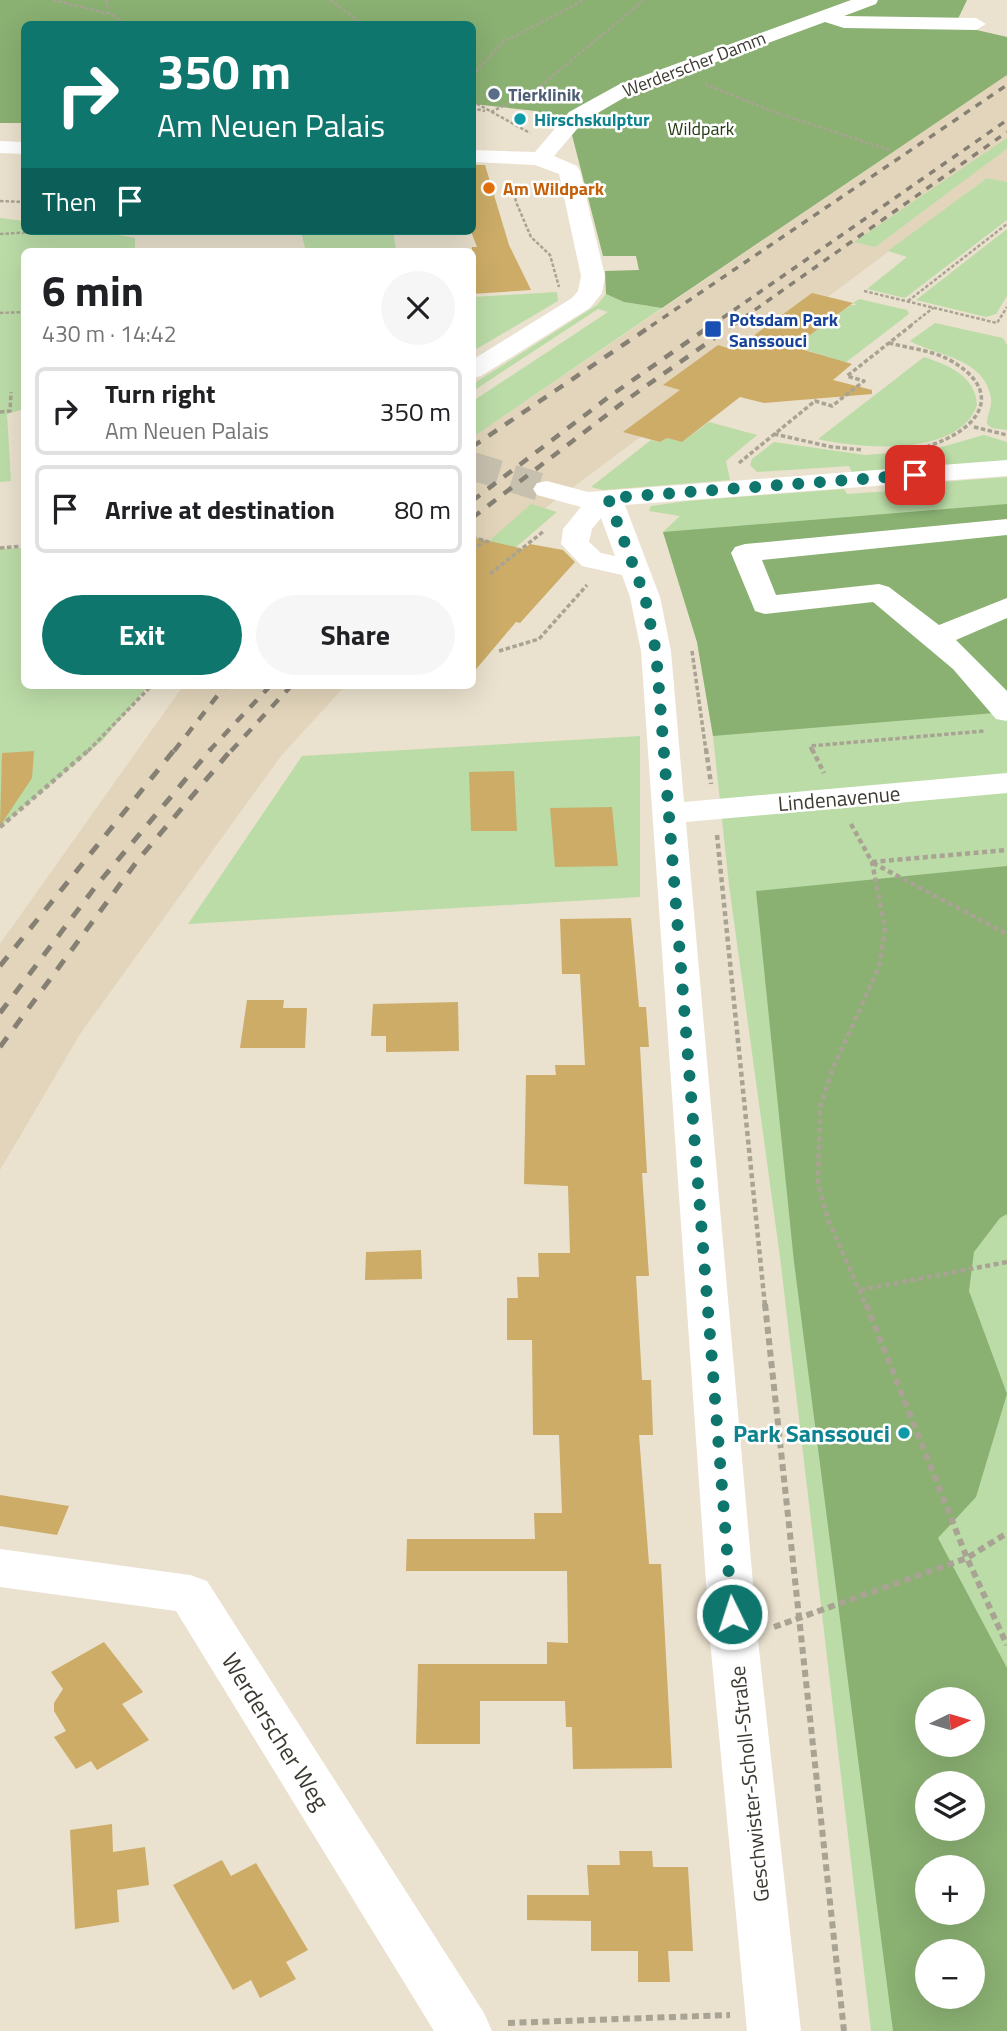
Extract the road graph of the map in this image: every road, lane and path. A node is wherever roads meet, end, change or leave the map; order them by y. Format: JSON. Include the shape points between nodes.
{"nodes":[{"id":1,"x":53,"y":0,"type":"edge"},
{"id":2,"x":106,"y":0,"type":"edge"},
{"id":3,"x":330,"y":0,"type":"edge"},
{"id":4,"x":584,"y":0,"type":"edge"},
{"id":5,"x":645,"y":0,"type":"edge"},
{"id":6,"x":869,"y":0,"type":"edge"},
{"id":7,"x":110,"y":14,"type":"junction"},
{"id":8,"x":822,"y":15,"type":"junction"},
{"id":9,"x":122,"y":21,"type":"edge"},
{"id":10,"x":358,"y":21,"type":"edge"},
{"id":11,"x":976,"y":24,"type":"dead end"},
{"id":12,"x":476,"y":72,"type":"edge"},
{"id":13,"x":674,"y":72,"type":"junction"},
{"id":14,"x":476,"y":103,"type":"edge"},
{"id":15,"x":476,"y":109,"type":"edge"},
{"id":16,"x":491,"y":111,"type":"junction"},
{"id":17,"x":0,"y":147,"type":"edge"},
{"id":18,"x":21,"y":148,"type":"edge"},
{"id":19,"x":889,"y":150,"type":"dead end"},
{"id":20,"x":546,"y":152,"type":"junction"},
{"id":21,"x":476,"y":156,"type":"edge"},
{"id":22,"x":0,"y":201,"type":"edge"},
{"id":23,"x":21,"y":202,"type":"edge"},
{"id":24,"x":1007,"y":224,"type":"edge"},
{"id":25,"x":21,"y":233,"type":"edge"},
{"id":26,"x":0,"y":234,"type":"edge"},
{"id":27,"x":864,"y":291,"type":"dead end"},
{"id":28,"x":908,"y":302,"type":"junction"},
{"id":29,"x":933,"y":307,"type":"junction"},
{"id":30,"x":1007,"y":307,"type":"edge"},
{"id":31,"x":21,"y":312,"type":"edge"},
{"id":32,"x":0,"y":313,"type":"edge"},
{"id":33,"x":997,"y":323,"type":"junction"},
{"id":34,"x":1007,"y":324,"type":"edge"},
{"id":35,"x":888,"y":343,"type":"junction"},
{"id":36,"x":476,"y":369,"type":"edge"},
{"id":37,"x":11,"y":392,"type":"dead end"},
{"id":38,"x":0,"y":412,"type":"edge"},
{"id":39,"x":973,"y":427,"type":"junction"},
{"id":40,"x":774,"y":434,"type":"junction"},
{"id":41,"x":1007,"y":435,"type":"edge"},
{"id":42,"x":922,"y":447,"type":"dead end"},
{"id":43,"x":867,"y":450,"type":"dead end"},
{"id":44,"x":751,"y":452,"type":"dead end"},
{"id":45,"x":1007,"y":468,"type":"edge"},
{"id":46,"x":547,"y":489,"type":"tunnel mouth"},
{"id":47,"x":608,"y":498,"type":"junction"},
{"id":48,"x":1007,"y":527,"type":"edge"},
{"id":49,"x":548,"y":528,"type":"dead end"},
{"id":50,"x":476,"y":539,"type":"edge"},
{"id":51,"x":21,"y":546,"type":"edge"},
{"id":52,"x":0,"y":548,"type":"edge"},
{"id":53,"x":476,"y":548,"type":"edge"},
{"id":54,"x":634,"y":569,"type":"junction"},
{"id":55,"x":490,"y":574,"type":"dead end"},
{"id":56,"x":1007,"y":607,"type":"edge"},
{"id":57,"x":937,"y":637,"type":"junction"},
{"id":58,"x":690,"y":646,"type":"dead end"},
{"id":59,"x":499,"y":651,"type":"dead end"},
{"id":60,"x":149,"y":689,"type":"edge"},
{"id":61,"x":1000,"y":721,"type":"edge"},
{"id":62,"x":1007,"y":783,"type":"edge"},
{"id":63,"x":836,"y":798,"type":"junction"},
{"id":64,"x":714,"y":809,"type":"junction"},
{"id":65,"x":670,"y":813,"type":"junction"},
{"id":66,"x":0,"y":827,"type":"edge"},
{"id":67,"x":1007,"y":850,"type":"edge"},
{"id":68,"x":872,"y":862,"type":"junction"},
{"id":69,"x":1007,"y":934,"type":"edge"},
{"id":70,"x":1007,"y":1262,"type":"edge"},
{"id":71,"x":860,"y":1290,"type":"junction"},
{"id":72,"x":1007,"y":1533,"type":"edge"},
{"id":73,"x":967,"y":1558,"type":"junction"},
{"id":74,"x":0,"y":1568,"type":"edge"},
{"id":75,"x":797,"y":1619,"type":"junction"},
{"id":76,"x":734,"y":1640,"type":"junction"},
{"id":77,"x":1007,"y":1645,"type":"edge"},
{"id":78,"x":773,"y":2022,"type":"edge"},
{"id":79,"x":463,"y":2028,"type":"edge"},
{"id":80,"x":844,"y":2031,"type":"edge"}],
"edges":[{"from":1,"to":7,"type":"path"},
{"from":2,"to":7,"type":"path"},
{"from":3,"to":10,"type":"path"},
{"from":4,"to":12,"type":"path","via":[[503,42]]},
{"from":5,"to":16,"type":"path","via":[[537,89]]},
{"from":6,"to":8,"type":"street","name":"Werderscher Damm"},
{"from":7,"to":9,"type":"path"},
{"from":8,"to":11,"type":"street","via":[[844,22]]},
{"from":8,"to":13,"type":"street","name":"Werderscher Damm"},
{"from":13,"to":19,"type":"path","via":[[771,111]]},
{"from":13,"to":20,"type":"street","name":"Werderscher Damm","via":[[591,106],[567,121]]},
{"from":14,"to":16,"type":"path"},
{"from":15,"to":16,"type":"path"},
{"from":16,"to":20,"type":"path"},
{"from":17,"to":18,"type":"street"},
{"from":20,"to":21,"type":"street"},
{"from":20,"to":36,"type":"street","via":[[569,171],[575,187],[593,276],[590,293],[566,315]]},
{"from":22,"to":23,"type":"path"},
{"from":24,"to":28,"type":"path"},
{"from":25,"to":26,"type":"path"},
{"from":27,"to":28,"type":"path"},
{"from":28,"to":29,"type":"path"},
{"from":29,"to":33,"type":"path"},
{"from":29,"to":35,"type":"path"},
{"from":30,"to":33,"type":"path"},
{"from":31,"to":32,"type":"path"},
{"from":33,"to":34,"type":"path"},
{"from":35,"to":39,"type":"path","via":[[947,359],[970,374],[983,392],[984,402],[984,411]]},
{"from":35,"to":40,"type":"path","via":[[847,376],[864,381],[854,389],[832,406],[815,401]]},
{"from":37,"to":38,"type":"path","via":[[10,411]]},
{"from":39,"to":41,"type":"path"},
{"from":39,"to":42,"type":"path"},
{"from":40,"to":43,"type":"path"},
{"from":40,"to":44,"type":"path"},
{"from":45,"to":47,"type":"street"},
{"from":46,"to":47,"type":"street","via":[[587,500]]},
{"from":47,"to":54,"type":"street","name":"Geschwister-Scholl-Straße"},
{"from":47,"to":54,"type":"street","via":[[581,521],[574,532],[575,544],[592,560]]},
{"from":48,"to":57,"type":"street","via":[[745,553],[765,605],[879,593]]},
{"from":49,"to":55,"type":"path"},
{"from":50,"to":53,"type":"path","via":[[487,541]]},
{"from":51,"to":52,"type":"path"},
{"from":54,"to":59,"type":"path","via":[[585,586],[539,639]]},
{"from":54,"to":65,"type":"street","name":"Geschwister-Scholl-Straße","via":[[656,652]]},
{"from":56,"to":57,"type":"street"},
{"from":57,"to":61,"type":"street","via":[[975,672]]},
{"from":58,"to":64,"type":"path"},
{"from":60,"to":66,"type":"path","via":[[97,743]]},
{"from":61,"to":63,"type":"path","via":[[810,746]]},
{"from":62,"to":63,"type":"street","name":"Lindenavenue"},
{"from":63,"to":64,"type":"street","name":"Lindenavenue"},
{"from":63,"to":68,"type":"path"},
{"from":64,"to":65,"type":"street","name":"Lindenavenue"},
{"from":64,"to":75,"type":"path"},
{"from":65,"to":76,"type":"street","name":"Geschwister-Scholl-Straße"},
{"from":67,"to":68,"type":"path"},
{"from":68,"to":69,"type":"path"},
{"from":68,"to":71,"type":"path","via":[[885,928],[879,967],[820,1107],[818,1184],[828,1219]]},
{"from":70,"to":71,"type":"path"},
{"from":71,"to":73,"type":"path"},
{"from":72,"to":73,"type":"path"},
{"from":73,"to":75,"type":"path"},
{"from":73,"to":77,"type":"path"},
{"from":74,"to":79,"type":"street","name":"Werderscher Weg","via":[[190,1594]]},
{"from":75,"to":76,"type":"path"},
{"from":75,"to":80,"type":"path"},
{"from":76,"to":78,"type":"street","name":"Geschwister-Scholl-Straße"},
{"from":78,"to":79,"type":"path"}]}
